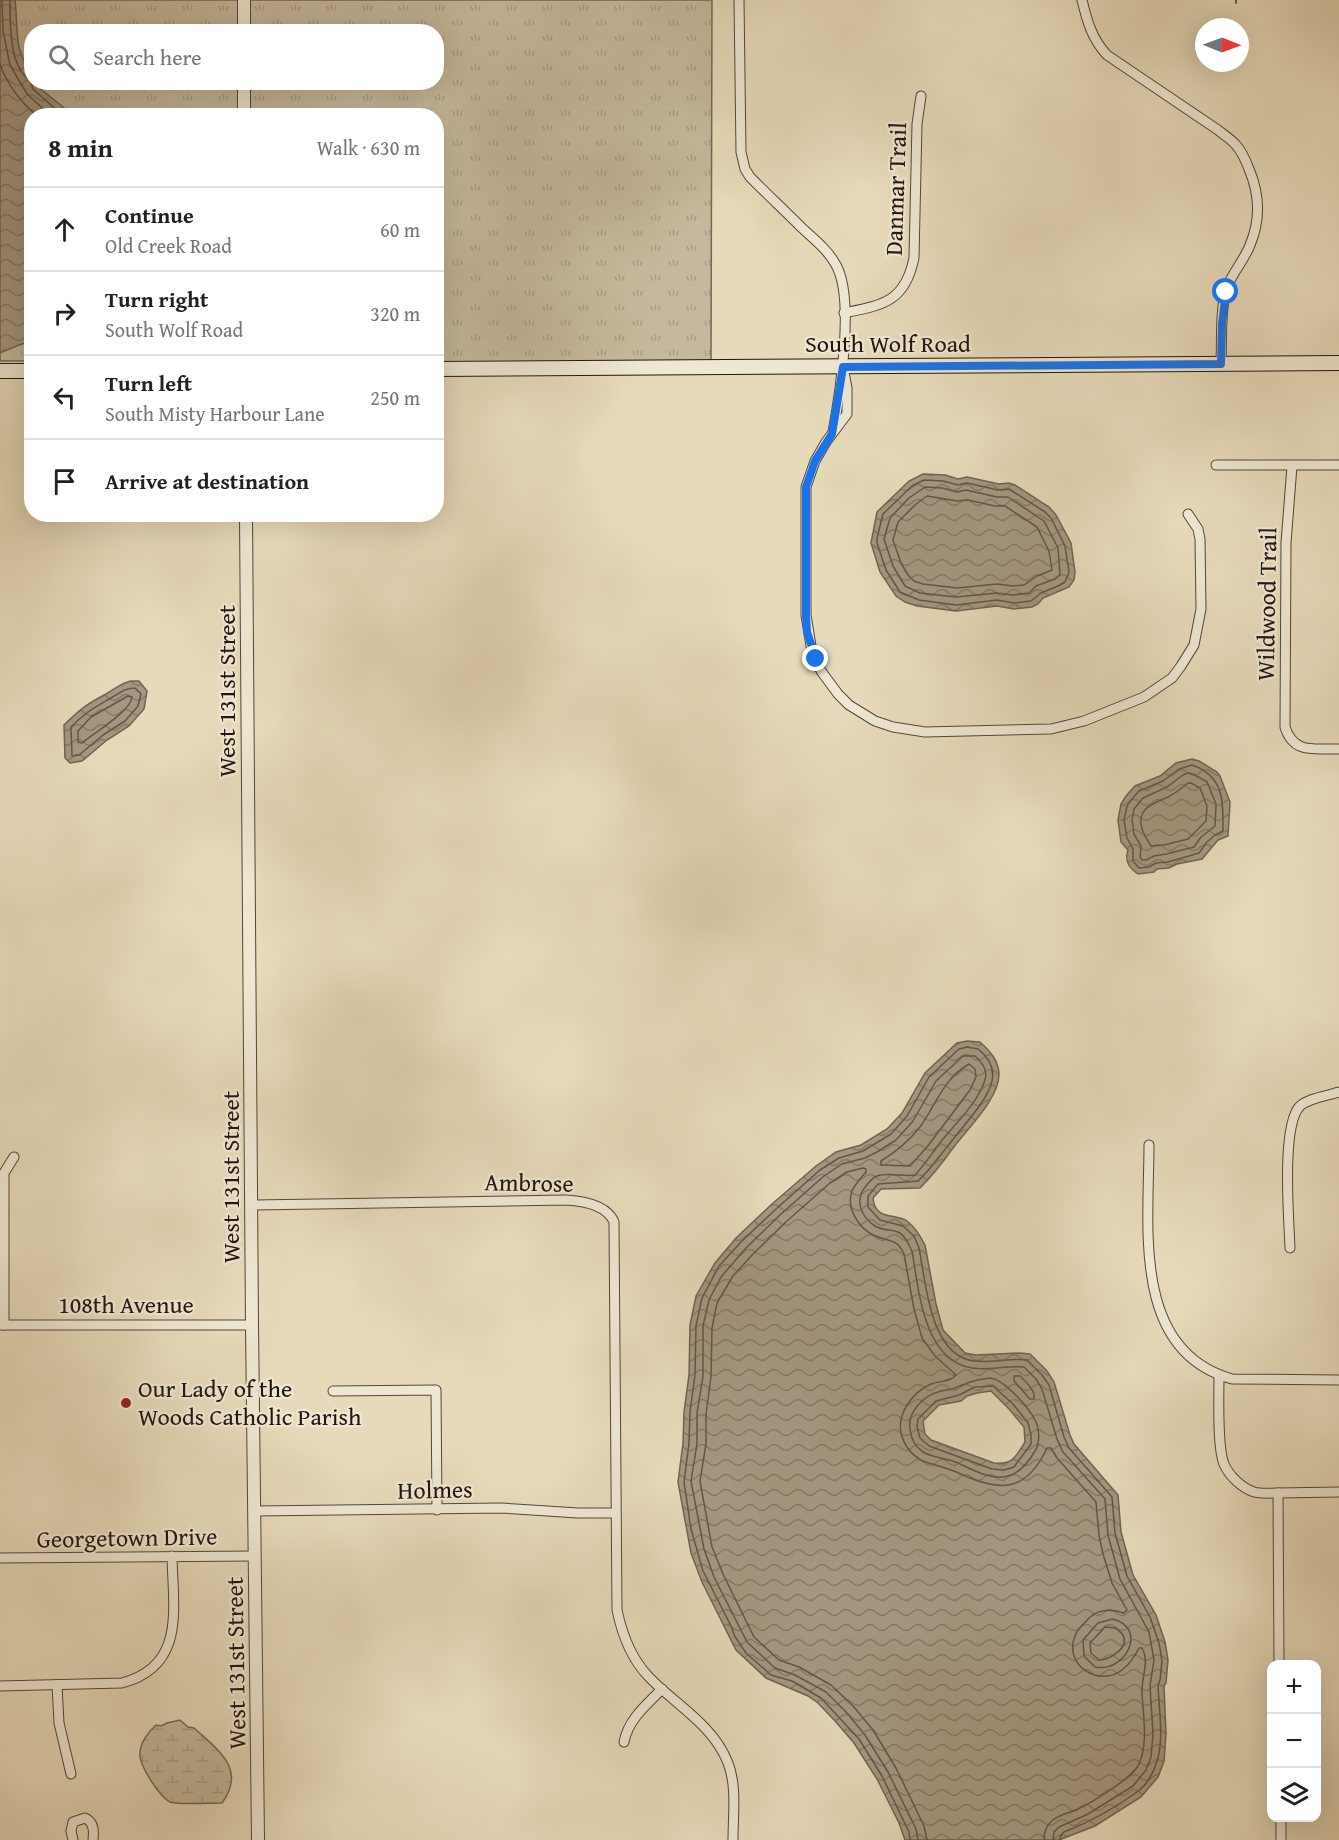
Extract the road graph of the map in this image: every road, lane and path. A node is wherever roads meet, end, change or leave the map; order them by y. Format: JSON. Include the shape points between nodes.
{"nodes":[{"id":1,"x":244,"y":0,"type":"edge"},
{"id":2,"x":739,"y":0,"type":"edge"},
{"id":3,"x":1082,"y":0,"type":"edge"},
{"id":4,"x":244,"y":24,"type":"edge"},
{"id":5,"x":244,"y":90,"type":"edge"},
{"id":6,"x":921,"y":96,"type":"dead end"},
{"id":7,"x":244,"y":108,"type":"edge"},
{"id":8,"x":844,"y":313,"type":"junction"},
{"id":9,"x":1339,"y":363,"type":"edge"},
{"id":10,"x":1221,"y":364,"type":"junction"},
{"id":11,"x":843,"y":367,"type":"junction"},
{"id":12,"x":444,"y":369,"type":"edge"},
{"id":13,"x":0,"y":371,"type":"edge"},
{"id":14,"x":24,"y":371,"type":"edge"},
{"id":15,"x":1216,"y":465,"type":"dead end"},
{"id":16,"x":1339,"y":465,"type":"edge"},
{"id":17,"x":1292,"y":466,"type":"junction"},
{"id":18,"x":1188,"y":514,"type":"dead end"},
{"id":19,"x":246,"y":522,"type":"edge"},
{"id":20,"x":1339,"y":749,"type":"edge"},
{"id":21,"x":1339,"y":1092,"type":"edge"},
{"id":22,"x":1149,"y":1145,"type":"dead end"},
{"id":23,"x":14,"y":1157,"type":"dead end"},
{"id":24,"x":252,"y":1205,"type":"junction"},
{"id":25,"x":1290,"y":1248,"type":"dead end"},
{"id":26,"x":2,"y":1325,"type":"edge"},
{"id":27,"x":252,"y":1325,"type":"junction"},
{"id":28,"x":1219,"y":1375,"type":"junction"},
{"id":29,"x":1339,"y":1380,"type":"edge"},
{"id":30,"x":333,"y":1391,"type":"dead end"},
{"id":31,"x":1339,"y":1492,"type":"edge"},
{"id":32,"x":1278,"y":1493,"type":"junction"},
{"id":33,"x":437,"y":1510,"type":"junction"},
{"id":34,"x":255,"y":1511,"type":"junction"},
{"id":35,"x":616,"y":1513,"type":"junction"},
{"id":36,"x":172,"y":1556,"type":"junction"},
{"id":37,"x":255,"y":1556,"type":"junction"},
{"id":38,"x":0,"y":1558,"type":"edge"},
{"id":39,"x":1279,"y":1660,"type":"edge"},
{"id":40,"x":57,"y":1685,"type":"junction"},
{"id":41,"x":0,"y":1686,"type":"edge"},
{"id":42,"x":662,"y":1689,"type":"junction"},
{"id":43,"x":624,"y":1742,"type":"dead end"},
{"id":44,"x":71,"y":1774,"type":"dead end"},
{"id":45,"x":1281,"y":1822,"type":"edge"},
{"id":46,"x":73,"y":1840,"type":"edge"},
{"id":47,"x":93,"y":1840,"type":"edge"},
{"id":48,"x":258,"y":1840,"type":"edge"},
{"id":49,"x":734,"y":1840,"type":"edge"},
{"id":50,"x":1281,"y":1840,"type":"edge"}],
"edges":[{"from":1,"to":4,"type":"street"},
{"from":2,"to":8,"type":"street","via":[[741,152],[745,169],[836,265]]},
{"from":3,"to":10,"type":"street","via":[[1094,38],[1107,56],[1235,144],[1255,183],[1258,215],[1250,247],[1226,292]]},
{"from":5,"to":7,"type":"street"},
{"from":6,"to":8,"type":"street","name":"Danmar Trail","via":[[912,271],[900,291],[885,303]]},
{"from":8,"to":11,"type":"street"},
{"from":9,"to":10,"type":"main road","name":"South Wolf Road"},
{"from":10,"to":11,"type":"main road","name":"South Wolf Road"},
{"from":11,"to":12,"type":"main road","name":"South Wolf Road"},
{"from":11,"to":18,"type":"street","via":[[832,434],[815,461],[806,487],[807,632],[821,671],[838,694],[875,721],[925,732],[1051,729],[1084,721],[1164,685],[1188,656],[1200,622],[1200,539]]},
{"from":13,"to":14,"type":"main road"},
{"from":15,"to":17,"type":"street"},
{"from":16,"to":17,"type":"street"},
{"from":17,"to":20,"type":"street","name":"Wildwood Trail","via":[[1286,543],[1285,727],[1291,741],[1304,748]]},
{"from":19,"to":24,"type":"street","name":"West 131st Street"},
{"from":21,"to":25,"type":"street","via":[[1307,1102],[1294,1116],[1288,1151]]},
{"from":22,"to":28,"type":"street","via":[[1149,1259],[1161,1315],[1184,1353]]},
{"from":23,"to":26,"type":"street","via":[[4,1173]]},
{"from":24,"to":27,"type":"street","name":"West 131st Street"},
{"from":24,"to":35,"type":"street","name":"Ambrose","via":[[566,1200],[600,1208],[612,1216]]},
{"from":26,"to":27,"type":"street","name":"108th Avenue"},
{"from":27,"to":34,"type":"street","name":"West 131st Street"},
{"from":28,"to":29,"type":"street","via":[[1248,1380]]},
{"from":28,"to":32,"type":"street","via":[[1224,1464],[1242,1486],[1256,1492]]},
{"from":30,"to":33,"type":"street","via":[[436,1390]]},
{"from":31,"to":32,"type":"street"},
{"from":32,"to":39,"type":"street"},
{"from":33,"to":34,"type":"street","name":"Holmes"},
{"from":33,"to":35,"type":"street","name":"Holmes"},
{"from":34,"to":37,"type":"street","name":"West 131st Street"},
{"from":35,"to":42,"type":"street","via":[[620,1626],[637,1663]]},
{"from":36,"to":37,"type":"street","name":"Georgetown Drive"},
{"from":36,"to":38,"type":"street","name":"Georgetown Drive"},
{"from":36,"to":40,"type":"street","via":[[174,1626],[160,1662],[138,1679],[122,1683]]},
{"from":37,"to":48,"type":"street","name":"West 131st Street"},
{"from":40,"to":41,"type":"street"},
{"from":40,"to":44,"type":"street","via":[[60,1731]]},
{"from":42,"to":43,"type":"street","via":[[631,1721]]},
{"from":42,"to":49,"type":"street","via":[[702,1725],[723,1751],[731,1774]]},
{"from":45,"to":50,"type":"street"},
{"from":46,"to":47,"type":"street","via":[[73,1822],[85,1818],[94,1828]]}]}
